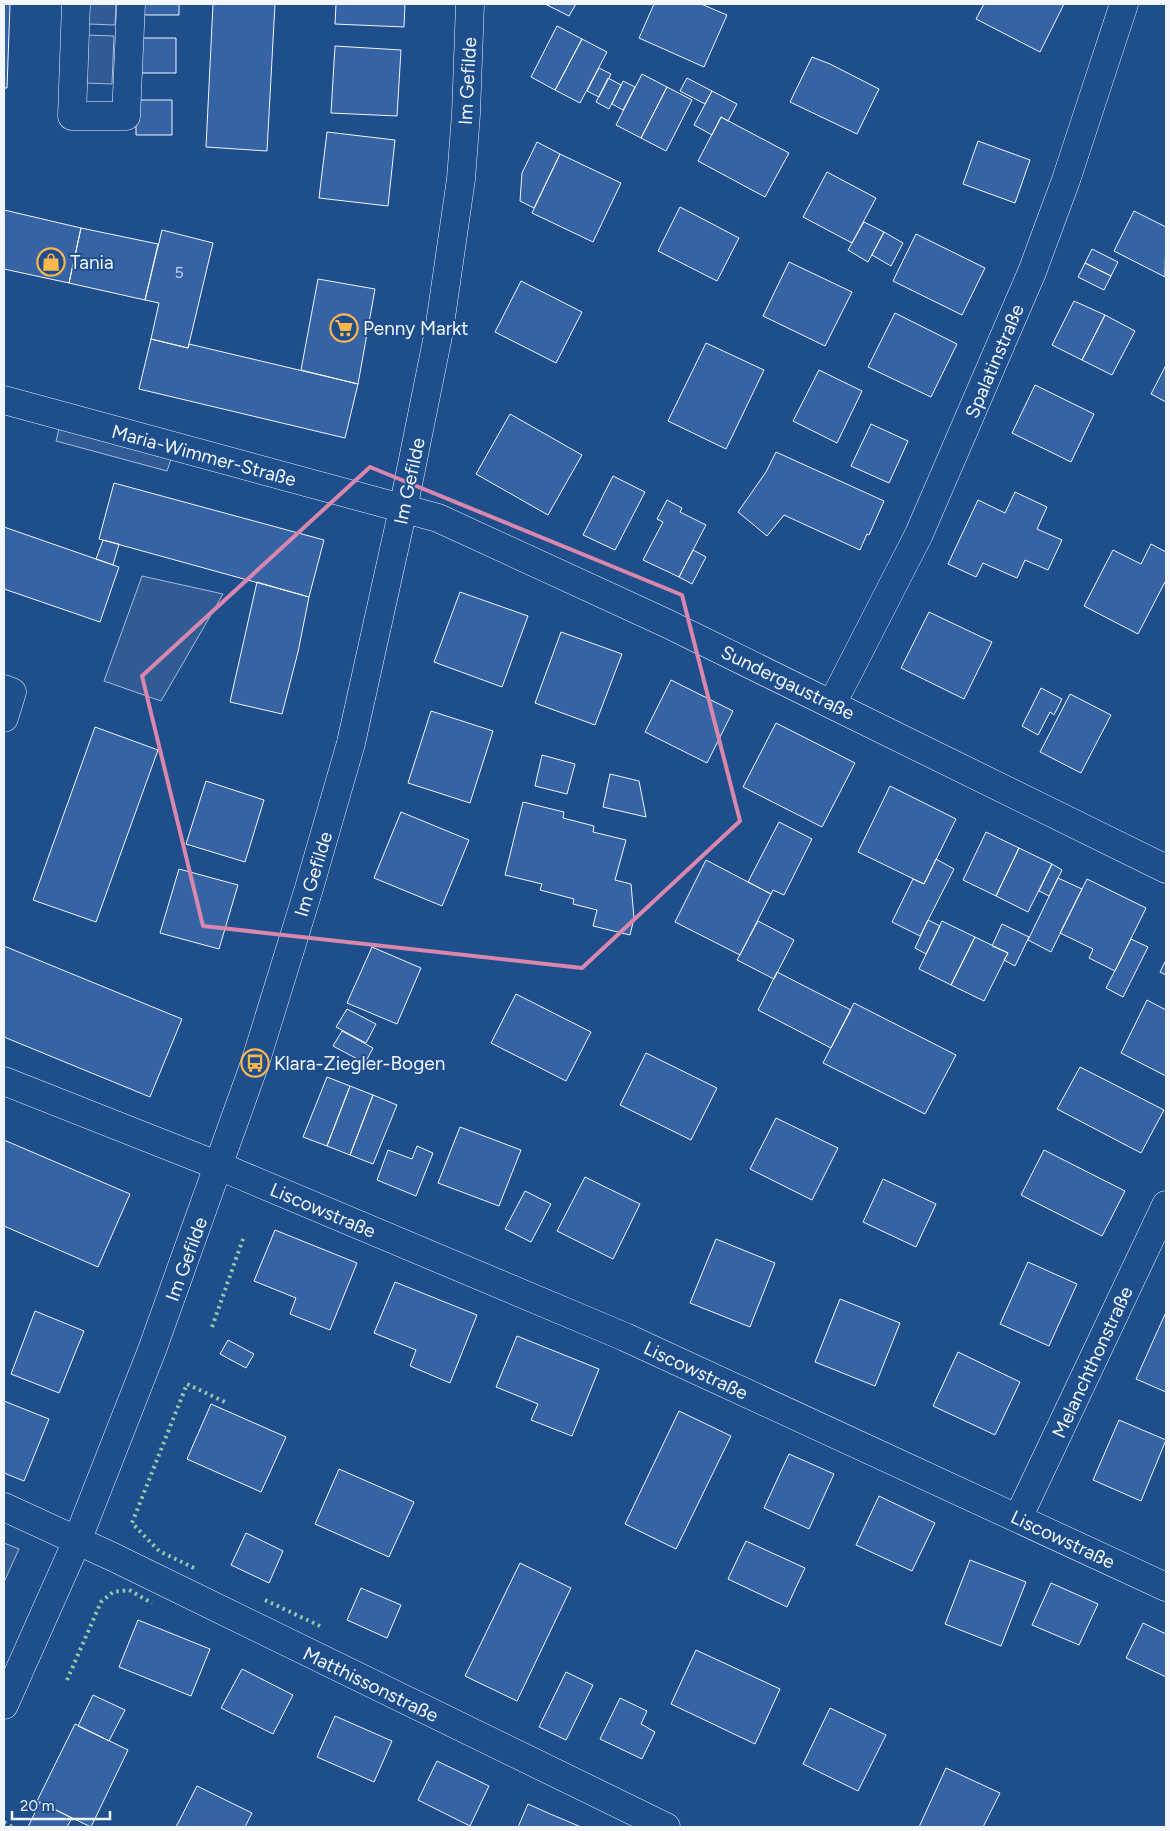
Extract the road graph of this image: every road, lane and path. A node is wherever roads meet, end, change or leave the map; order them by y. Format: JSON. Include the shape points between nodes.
{"nodes":[{"id":1,"x":76,"y":4,"type":"edge"},
{"id":2,"x":131,"y":4,"type":"edge"},
{"id":3,"x":470,"y":4,"type":"edge"},
{"id":4,"x":1124,"y":4,"type":"edge"},
{"id":5,"x":4,"y":400,"type":"edge"},
{"id":6,"x":403,"y":509,"type":"junction"},
{"id":7,"x":4,"y":690,"type":"edge"},
{"id":8,"x":832,"y":704,"type":"junction"},
{"id":9,"x":4,"y":718,"type":"edge"},
{"id":10,"x":1166,"y":869,"type":"edge"},
{"id":11,"x":4,"y":1081,"type":"edge"},
{"id":12,"x":219,"y":1166,"type":"junction"},
{"id":13,"x":1166,"y":1205,"type":"edge"},
{"id":14,"x":4,"y":1507,"type":"edge"},
{"id":15,"x":1018,"y":1518,"type":"junction"},
{"id":16,"x":77,"y":1540,"type":"junction"},
{"id":17,"x":1166,"y":1587,"type":"edge"},
{"id":18,"x":4,"y":1705,"type":"edge"},
{"id":19,"x":666,"y":1827,"type":"edge"}],
"edges":[{"from":1,"to":2,"type":"street","via":[[72,116],[102,118],[126,116]]},
{"from":3,"to":6,"type":"street","name":"Im Gefilde","via":[[466,114],[455,225],[439,331]]},
{"from":4,"to":8,"type":"street","name":"Spalatinstraße","via":[[1034,266],[919,534]]},
{"from":5,"to":6,"type":"street","name":"Maria-Wimmer-Straße"},
{"from":6,"to":8,"type":"street","name":"Sundergaustraße","via":[[438,518]]},
{"from":6,"to":12,"type":"street","name":"Im Gefilde","via":[[351,743],[255,1063]]},
{"from":7,"to":9,"type":"street","via":[[12,692]]},
{"from":8,"to":10,"type":"street","name":"Sundergaustraße"},
{"from":11,"to":12,"type":"street"},
{"from":12,"to":15,"type":"street","name":"Liscowstraße","via":[[625,1337]]},
{"from":12,"to":16,"type":"street","name":"Im Gefilde","via":[[152,1350]]},
{"from":13,"to":15,"type":"street","name":"Melanchthonstraße"},
{"from":14,"to":16,"type":"street","name":"Matthissonstraße"},
{"from":15,"to":17,"type":"street","name":"Liscowstraße"},
{"from":16,"to":18,"type":"street","name":"Im Gefilde"},
{"from":16,"to":19,"type":"street","name":"Matthissonstraße"}]}
